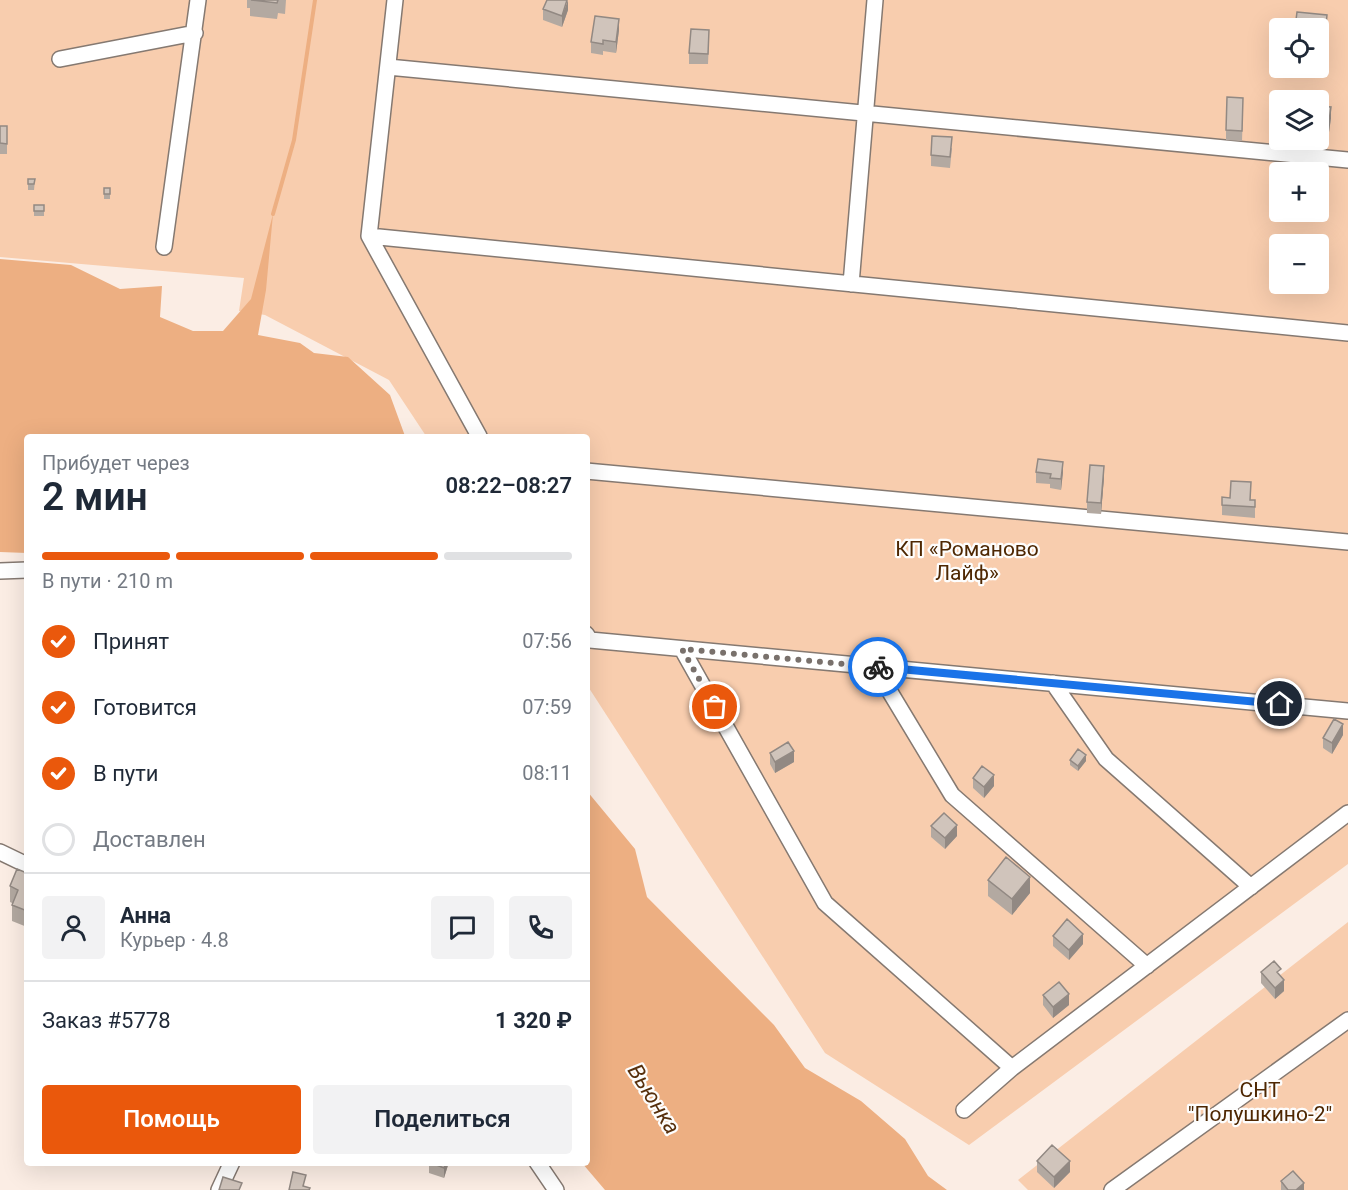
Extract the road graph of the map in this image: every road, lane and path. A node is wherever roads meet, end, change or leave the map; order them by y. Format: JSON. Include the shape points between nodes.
{"nodes":[{"id":1,"x":198,"y":0,"type":"edge"},
{"id":2,"x":395,"y":0,"type":"edge"},
{"id":3,"x":875,"y":0,"type":"edge"},
{"id":4,"x":195,"y":33,"type":"junction"},
{"id":5,"x":60,"y":59,"type":"dead end"},
{"id":6,"x":388,"y":67,"type":"junction"},
{"id":7,"x":866,"y":114,"type":"junction"},
{"id":8,"x":1348,"y":160,"type":"edge"},
{"id":9,"x":369,"y":236,"type":"junction"},
{"id":10,"x":164,"y":247,"type":"dead end"},
{"id":11,"x":851,"y":284,"type":"junction"},
{"id":12,"x":1348,"y":333,"type":"edge"},
{"id":13,"x":478,"y":434,"type":"edge"},
{"id":14,"x":590,"y":471,"type":"edge"},
{"id":15,"x":1348,"y":543,"type":"edge"},
{"id":16,"x":24,"y":570,"type":"edge"},
{"id":17,"x":0,"y":571,"type":"edge"},
{"id":18,"x":590,"y":640,"type":"edge"},
{"id":19,"x":682,"y":649,"type":"junction"},
{"id":20,"x":875,"y":667,"type":"junction"},
{"id":21,"x":1053,"y":683,"type":"junction"},
{"id":22,"x":1348,"y":711,"type":"edge"},
{"id":23,"x":1348,"y":813,"type":"edge"},
{"id":24,"x":0,"y":852,"type":"edge"},
{"id":25,"x":24,"y":864,"type":"edge"},
{"id":26,"x":1251,"y":887,"type":"junction"},
{"id":27,"x":1147,"y":966,"type":"junction"},
{"id":28,"x":1348,"y":1020,"type":"edge"},
{"id":29,"x":1012,"y":1068,"type":"junction"},
{"id":30,"x":964,"y":1110,"type":"dead end"},
{"id":31,"x":230,"y":1166,"type":"edge"},
{"id":32,"x":540,"y":1166,"type":"edge"},
{"id":33,"x":219,"y":1190,"type":"edge"},
{"id":34,"x":556,"y":1190,"type":"edge"},
{"id":35,"x":1112,"y":1190,"type":"edge"}],
"edges":[{"from":1,"to":4,"type":"street"},
{"from":2,"to":6,"type":"street"},
{"from":3,"to":7,"type":"street"},
{"from":4,"to":5,"type":"street"},
{"from":4,"to":10,"type":"street"},
{"from":6,"to":7,"type":"street"},
{"from":6,"to":9,"type":"street"},
{"from":7,"to":8,"type":"street"},
{"from":7,"to":11,"type":"street"},
{"from":9,"to":11,"type":"street"},
{"from":9,"to":13,"type":"street"},
{"from":11,"to":12,"type":"street"},
{"from":14,"to":15,"type":"street"},
{"from":16,"to":17,"type":"street"},
{"from":18,"to":19,"type":"street"},
{"from":19,"to":20,"type":"street"},
{"from":19,"to":29,"type":"street","via":[[825,903]]},
{"from":20,"to":21,"type":"street"},
{"from":20,"to":27,"type":"street","via":[[952,795]]},
{"from":21,"to":22,"type":"street"},
{"from":21,"to":26,"type":"street","via":[[1106,759]]},
{"from":23,"to":26,"type":"street"},
{"from":24,"to":25,"type":"street"},
{"from":26,"to":27,"type":"street"},
{"from":27,"to":29,"type":"street"},
{"from":28,"to":35,"type":"street"},
{"from":29,"to":30,"type":"street"},
{"from":31,"to":33,"type":"street"},
{"from":32,"to":34,"type":"street"}]}
